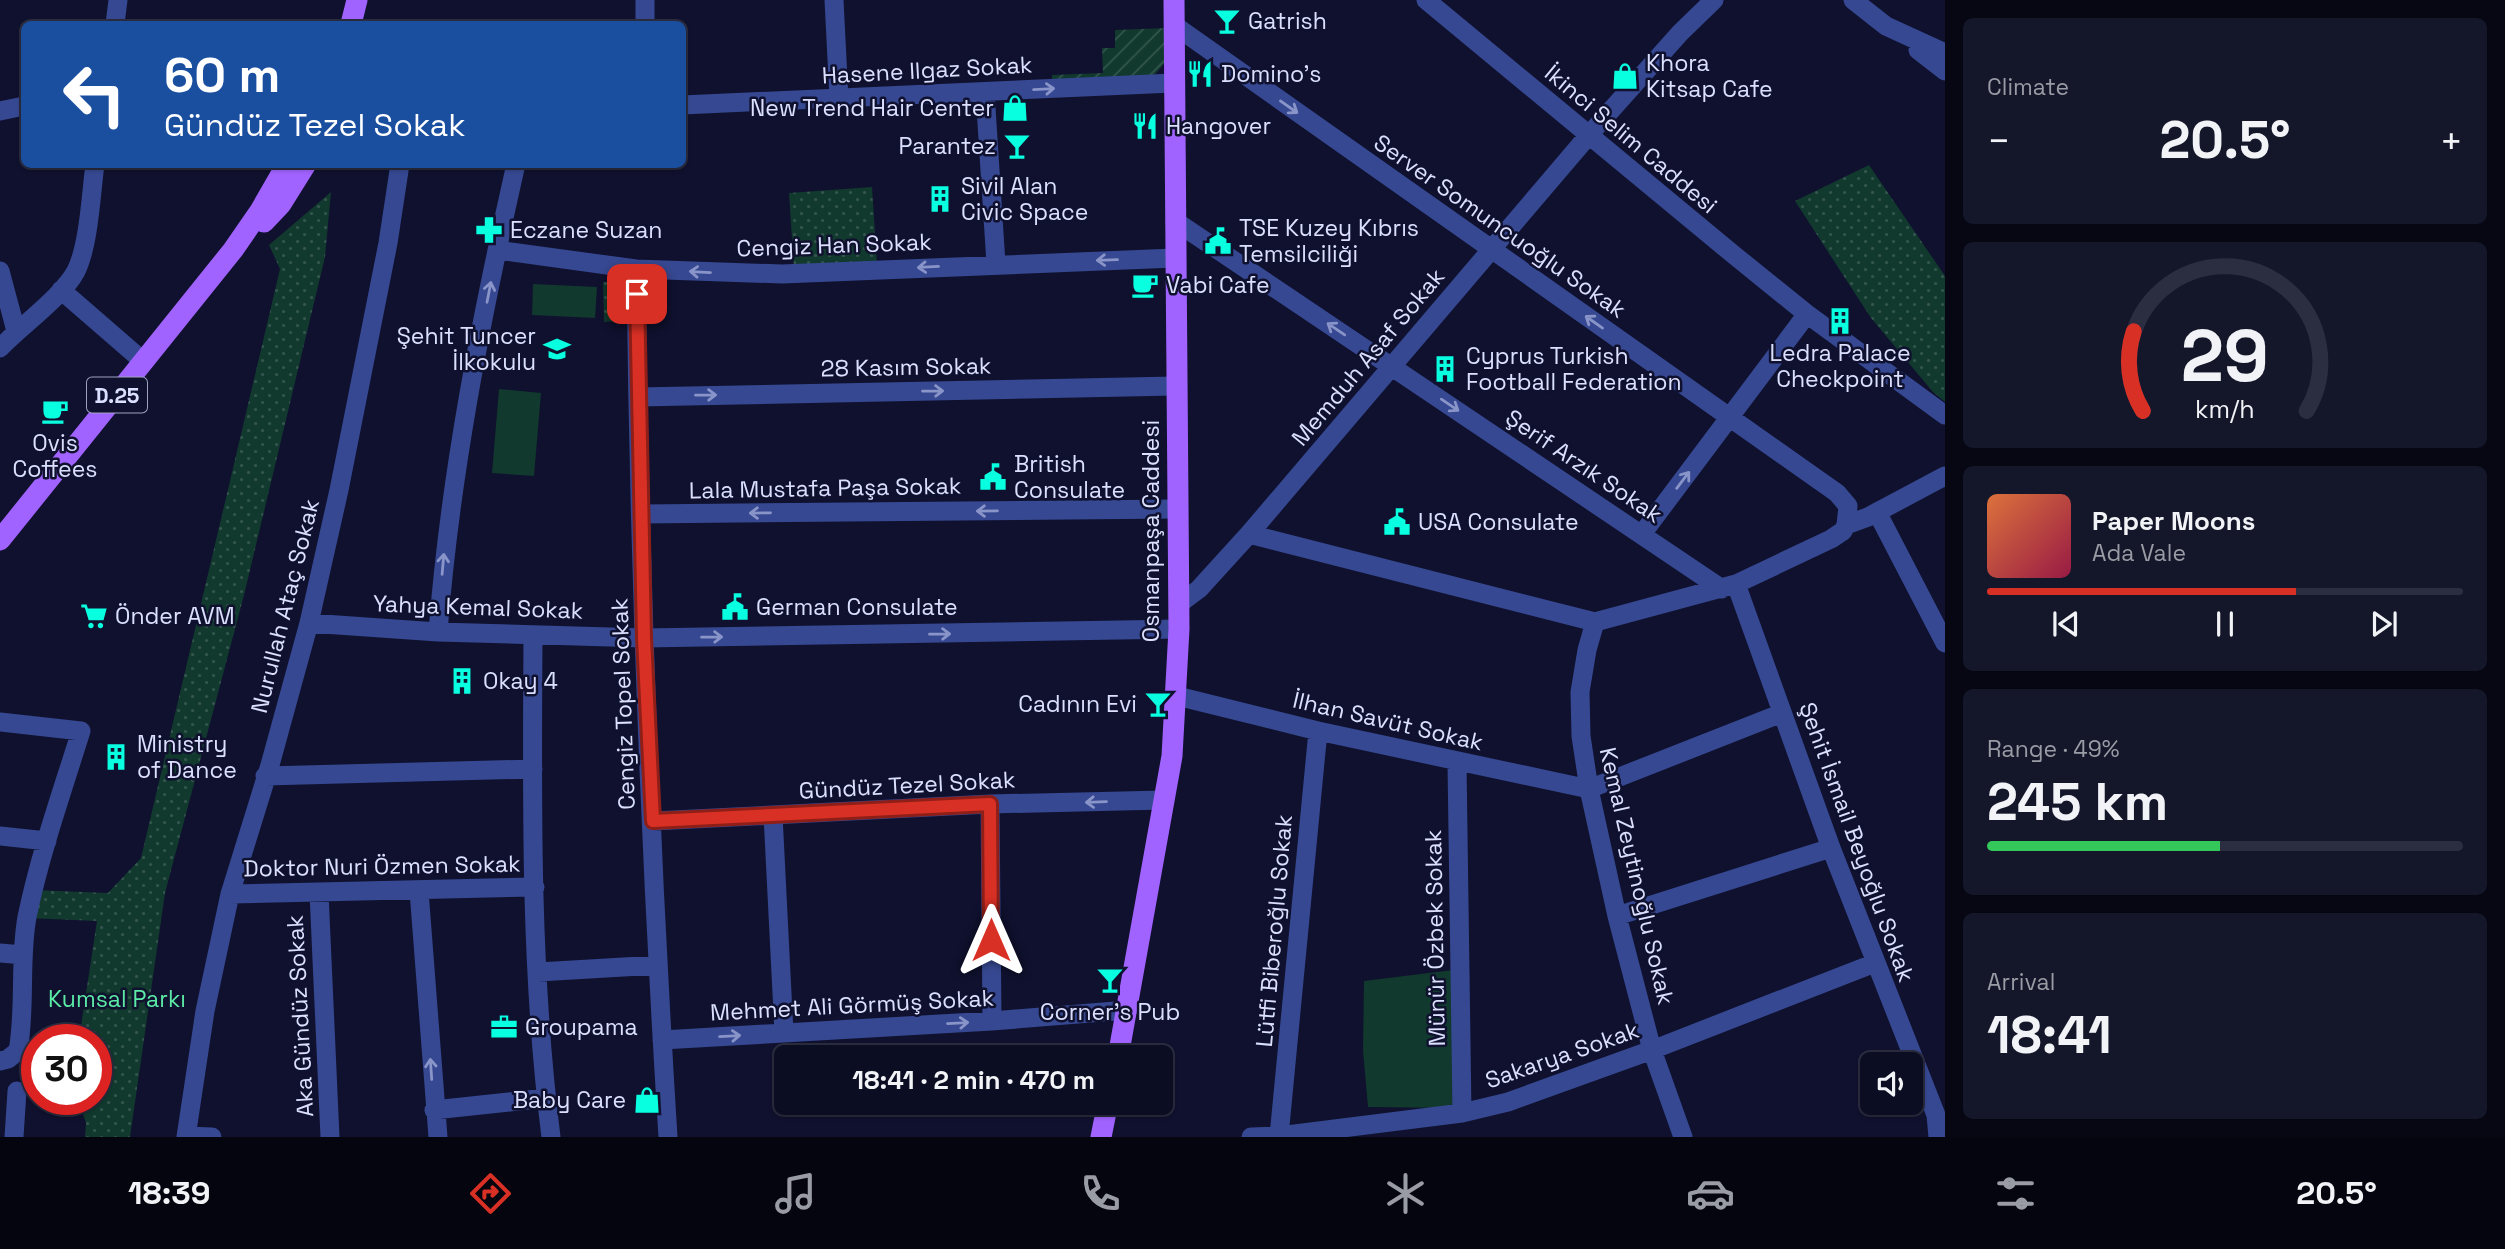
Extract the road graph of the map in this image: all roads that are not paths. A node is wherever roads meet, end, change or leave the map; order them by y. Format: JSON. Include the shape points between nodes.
{"nodes":[{"id":1,"x":118,"y":0,"type":"edge"},
{"id":2,"x":344,"y":0,"type":"edge"},
{"id":3,"x":357,"y":0,"type":"edge"},
{"id":4,"x":645,"y":0,"type":"edge"},
{"id":5,"x":834,"y":0,"type":"edge"},
{"id":6,"x":1174,"y":0,"type":"edge"},
{"id":7,"x":1426,"y":0,"type":"edge"},
{"id":8,"x":1853,"y":0,"type":"edge"},
{"id":9,"x":1713,"y":1,"type":"edge"},
{"id":10,"x":115,"y":21,"type":"edge"},
{"id":11,"x":339,"y":21,"type":"edge"},
{"id":12,"x":352,"y":21,"type":"edge"},
{"id":13,"x":645,"y":21,"type":"edge"},
{"id":14,"x":1174,"y":25,"type":"junction"},
{"id":15,"x":1886,"y":26,"type":"junction"},
{"id":16,"x":1945,"y":53,"type":"edge"},
{"id":17,"x":1945,"y":71,"type":"edge"},
{"id":18,"x":1173,"y":83,"type":"junction"},
{"id":19,"x":985,"y":92,"type":"junction"},
{"id":20,"x":839,"y":99,"type":"junction"},
{"id":21,"x":686,"y":105,"type":"edge"},
{"id":22,"x":21,"y":107,"type":"edge"},
{"id":23,"x":0,"y":111,"type":"edge"},
{"id":24,"x":1588,"y":136,"type":"junction"},
{"id":25,"x":94,"y":168,"type":"edge"},
{"id":26,"x":399,"y":168,"type":"edge"},
{"id":27,"x":515,"y":168,"type":"edge"},
{"id":28,"x":291,"y":174,"type":"edge"},
{"id":29,"x":1175,"y":222,"type":"junction"},
{"id":30,"x":497,"y":250,"type":"junction"},
{"id":31,"x":1492,"y":250,"type":"junction"},
{"id":32,"x":1175,"y":258,"type":"junction"},
{"id":33,"x":996,"y":264,"type":"junction"},
{"id":34,"x":636,"y":268,"type":"junction"},
{"id":35,"x":0,"y":271,"type":"edge"},
{"id":36,"x":61,"y":290,"type":"junction"},
{"id":37,"x":1807,"y":314,"type":"junction"},
{"id":38,"x":16,"y":331,"type":"junction"},
{"id":39,"x":0,"y":348,"type":"edge"},
{"id":40,"x":144,"y":362,"type":"junction"},
{"id":41,"x":1393,"y":367,"type":"junction"},
{"id":42,"x":1175,"y":386,"type":"junction"},
{"id":43,"x":638,"y":397,"type":"junction"},
{"id":44,"x":1945,"y":415,"type":"edge"},
{"id":45,"x":1730,"y":417,"type":"junction"},
{"id":46,"x":1945,"y":476,"type":"edge"},
{"id":47,"x":1178,"y":509,"type":"junction"},
{"id":48,"x":1877,"y":512,"type":"junction"},
{"id":49,"x":641,"y":514,"type":"junction"},
{"id":50,"x":1846,"y":525,"type":"junction"},
{"id":51,"x":1249,"y":534,"type":"junction"},
{"id":52,"x":1642,"y":534,"type":"junction"},
{"id":53,"x":0,"y":540,"type":"edge"},
{"id":54,"x":1729,"y":586,"type":"junction"},
{"id":55,"x":1179,"y":604,"type":"junction"},
{"id":56,"x":1595,"y":622,"type":"junction"},
{"id":57,"x":309,"y":624,"type":"junction"},
{"id":58,"x":1179,"y":629,"type":"junction"},
{"id":59,"x":438,"y":632,"type":"junction"},
{"id":60,"x":533,"y":636,"type":"junction"},
{"id":61,"x":644,"y":638,"type":"junction"},
{"id":62,"x":1945,"y":643,"type":"edge"},
{"id":63,"x":1177,"y":696,"type":"junction"},
{"id":64,"x":1782,"y":713,"type":"junction"},
{"id":65,"x":0,"y":722,"type":"edge"},
{"id":66,"x":1318,"y":732,"type":"junction"},
{"id":67,"x":1457,"y":763,"type":"junction"},
{"id":68,"x":533,"y":769,"type":"junction"},
{"id":69,"x":265,"y":776,"type":"junction"},
{"id":70,"x":1589,"y":789,"type":"junction"},
{"id":71,"x":1164,"y":800,"type":"junction"},
{"id":72,"x":990,"y":804,"type":"junction"},
{"id":73,"x":773,"y":816,"type":"junction"},
{"id":74,"x":653,"y":821,"type":"junction"},
{"id":75,"x":0,"y":836,"type":"edge"},
{"id":76,"x":47,"y":841,"type":"junction"},
{"id":77,"x":1831,"y":848,"type":"junction"},
{"id":78,"x":535,"y":887,"type":"junction"},
{"id":79,"x":419,"y":891,"type":"junction"},
{"id":80,"x":319,"y":893,"type":"junction"},
{"id":81,"x":230,"y":894,"type":"junction"},
{"id":82,"x":1617,"y":916,"type":"junction"},
{"id":83,"x":0,"y":953,"type":"edge"},
{"id":84,"x":23,"y":955,"type":"junction"},
{"id":85,"x":1875,"y":963,"type":"junction"},
{"id":86,"x":658,"y":965,"type":"junction"},
{"id":87,"x":538,"y":972,"type":"junction"},
{"id":88,"x":1128,"y":1010,"type":"junction"},
{"id":89,"x":992,"y":1021,"type":"junction"},
{"id":90,"x":784,"y":1033,"type":"junction"},
{"id":91,"x":662,"y":1040,"type":"junction"},
{"id":92,"x":1121,"y":1045,"type":"edge"},
{"id":93,"x":1652,"y":1050,"type":"junction"},
{"id":94,"x":0,"y":1062,"type":"edge"},
{"id":95,"x":17,"y":1091,"type":"dead end"},
{"id":96,"x":546,"y":1098,"type":"junction"},
{"id":97,"x":434,"y":1110,"type":"junction"},
{"id":98,"x":1462,"y":1113,"type":"junction"},
{"id":99,"x":1105,"y":1115,"type":"edge"},
{"id":100,"x":186,"y":1136,"type":"edge"},
{"id":101,"x":1279,"y":1136,"type":"edge"},
{"id":102,"x":14,"y":1137,"type":"edge"},
{"id":103,"x":212,"y":1137,"type":"edge"},
{"id":104,"x":330,"y":1137,"type":"edge"},
{"id":105,"x":438,"y":1137,"type":"edge"},
{"id":106,"x":551,"y":1137,"type":"edge"},
{"id":107,"x":668,"y":1137,"type":"edge"},
{"id":108,"x":1101,"y":1137,"type":"edge"},
{"id":109,"x":1251,"y":1137,"type":"edge"},
{"id":110,"x":1683,"y":1137,"type":"edge"},
{"id":111,"x":1938,"y":1137,"type":"edge"}],
"edges":[{"from":1,"to":10,"type":"street"},
{"from":2,"to":11,"type":"main road"},
{"from":3,"to":12,"type":"main road"},
{"from":4,"to":13,"type":"street"},
{"from":5,"to":20,"type":"street"},
{"from":6,"to":14,"type":"main road","name":"Osmanpaşa Caddesi"},
{"from":7,"to":24,"type":"street","name":"İkinci Selim Caddesi"},
{"from":8,"to":15,"type":"street"},
{"from":9,"to":24,"type":"street","name":"Memduh Asaf Sokak"},
{"from":14,"to":18,"type":"main road","name":"Osmanpaşa Caddesi"},
{"from":14,"to":31,"type":"street","name":"Server Somuncuoğlu Sokak","one_way":true},
{"from":15,"to":16,"type":"street"},
{"from":15,"to":17,"type":"street"},
{"from":19,"to":18,"type":"street","name":"Hasene Ilgaz Sokak","one_way":true},
{"from":18,"to":29,"type":"main road","name":"Osmanpaşa Caddesi"},
{"from":19,"to":20,"type":"street","name":"Hasene Ilgaz Sokak"},
{"from":19,"to":33,"type":"street"},
{"from":20,"to":21,"type":"street","name":"Hasene Ilgaz Sokak"},
{"from":22,"to":23,"type":"street"},
{"from":24,"to":31,"type":"street","name":"Memduh Asaf Sokak"},
{"from":24,"to":37,"type":"street","name":"İkinci Selim Caddesi"},
{"from":25,"to":36,"type":"street","via":[[80,260]]},
{"from":26,"to":57,"type":"street","name":"Nurullah Ataç Sokak"},
{"from":27,"to":30,"type":"street"},
{"from":28,"to":40,"type":"main road","number":"D.25","via":[[271,215],[233,250]]},
{"from":29,"to":32,"type":"main road","name":"Osmanpaşa Caddesi"},
{"from":41,"to":29,"type":"street","name":"Şerif Arzık Sokak","one_way":true},
{"from":30,"to":34,"type":"street","name":"Cengiz Han Sokak"},
{"from":59,"to":30,"type":"street","one_way":true,"via":[[444,553]]},
{"from":31,"to":41,"type":"street","name":"Memduh Asaf Sokak"},
{"from":45,"to":31,"type":"street","name":"Server Somuncuoğlu Sokak","one_way":true},
{"from":32,"to":33,"type":"street","name":"Cengiz Han Sokak","one_way":true},
{"from":32,"to":42,"type":"main road","name":"Osmanpaşa Caddesi"},
{"from":33,"to":34,"type":"street","name":"Cengiz Han Sokak","one_way":true,"via":[[782,274]]},
{"from":34,"to":43,"type":"street","name":"Cengiz Topel Sokak"},
{"from":35,"to":38,"type":"street"},
{"from":36,"to":38,"type":"street"},
{"from":36,"to":40,"type":"street"},
{"from":37,"to":44,"type":"street","name":"İkinci Selim Caddesi"},
{"from":37,"to":45,"type":"street"},
{"from":38,"to":39,"type":"street"},
{"from":40,"to":53,"type":"main road","number":"D.25"},
{"from":41,"to":51,"type":"street","name":"Memduh Asaf Sokak"},
{"from":41,"to":52,"type":"street","name":"Şerif Arzık Sokak","one_way":true},
{"from":43,"to":42,"type":"street","name":"28 Kasım Sokak","one_way":true},
{"from":42,"to":47,"type":"main road","name":"Osmanpaşa Caddesi"},
{"from":43,"to":49,"type":"street","name":"Cengiz Topel Sokak"},
{"from":45,"to":50,"type":"street","name":"Server Somuncuoğlu Sokak","via":[[1844,499],[1849,513]]},
{"from":52,"to":45,"type":"street","one_way":true},
{"from":46,"to":48,"type":"street"},
{"from":47,"to":49,"type":"street","name":"Lala Mustafa Paşa Sokak","one_way":true},
{"from":47,"to":55,"type":"main road","name":"Osmanpaşa Caddesi"},
{"from":48,"to":50,"type":"street"},
{"from":48,"to":62,"type":"street"},
{"from":49,"to":61,"type":"street","name":"Cengiz Topel Sokak"},
{"from":50,"to":54,"type":"street","via":[[1839,535]]},
{"from":51,"to":55,"type":"street","name":"Memduh Asaf Sokak","via":[[1199,589]]},
{"from":51,"to":56,"type":"street"},
{"from":52,"to":54,"type":"street","name":"Şerif Arzık Sokak"},
{"from":54,"to":56,"type":"street"},
{"from":54,"to":64,"type":"street","name":"Şehit İsmail Beyoğlu Sokak"},
{"from":55,"to":58,"type":"main road","name":"Osmanpaşa Caddesi"},
{"from":56,"to":70,"type":"street","name":"Kemal Zeytinoğlu Sokak","via":[[1580,692]]},
{"from":57,"to":59,"type":"street","name":"Yahya Kemal Sokak"},
{"from":57,"to":69,"type":"street","name":"Nurullah Ataç Sokak"},
{"from":61,"to":58,"type":"street","name":"Yahya Kemal Sokak","one_way":true},
{"from":58,"to":63,"type":"main road","name":"Osmanpaşa Caddesi"},
{"from":59,"to":60,"type":"street","name":"Yahya Kemal Sokak"},
{"from":60,"to":61,"type":"street","name":"Yahya Kemal Sokak"},
{"from":60,"to":68,"type":"street"},
{"from":61,"to":74,"type":"street","name":"Cengiz Topel Sokak"},
{"from":63,"to":66,"type":"street","name":"İlhan Savüt Sokak"},
{"from":63,"to":71,"type":"main road","name":"Osmanpaşa Caddesi"},
{"from":64,"to":70,"type":"street"},
{"from":64,"to":77,"type":"street","name":"Şehit İsmail Beyoğlu Sokak"},
{"from":65,"to":76,"type":"street","via":[[82,731]]},
{"from":66,"to":67,"type":"street","name":"İlhan Savüt Sokak"},
{"from":66,"to":101,"type":"street","name":"Lütfi Biberoğlu Sokak"},
{"from":67,"to":70,"type":"street","name":"İlhan Savüt Sokak"},
{"from":67,"to":98,"type":"street","name":"Münür Özbek Sokak"},
{"from":68,"to":69,"type":"street"},
{"from":68,"to":78,"type":"street"},
{"from":69,"to":81,"type":"street","name":"Nurullah Ataç Sokak"},
{"from":70,"to":82,"type":"street","name":"Kemal Zeytinoğlu Sokak"},
{"from":71,"to":72,"type":"street","name":"Gündüz Tezel Sokak","one_way":true},
{"from":71,"to":88,"type":"main road","name":"Osmanpaşa Caddesi"},
{"from":72,"to":73,"type":"street","name":"Gündüz Tezel Sokak"},
{"from":72,"to":89,"type":"street"},
{"from":73,"to":74,"type":"street","name":"Gündüz Tezel Sokak"},
{"from":73,"to":90,"type":"street"},
{"from":74,"to":86,"type":"street","name":"Cengiz Topel Sokak"},
{"from":75,"to":76,"type":"street"},
{"from":76,"to":84,"type":"street","via":[[27,918]]},
{"from":77,"to":82,"type":"street"},
{"from":77,"to":85,"type":"street","name":"Şehit İsmail Beyoğlu Sokak"},
{"from":78,"to":79,"type":"street","name":"Doktor Nuri Özmen Sokak"},
{"from":78,"to":87,"type":"street"},
{"from":79,"to":80,"type":"street","name":"Doktor Nuri Özmen Sokak"},
{"from":97,"to":79,"type":"street","one_way":true},
{"from":80,"to":81,"type":"street","name":"Doktor Nuri Özmen Sokak"},
{"from":80,"to":104,"type":"street","name":"Aka Gündüz Sokak"},
{"from":81,"to":100,"type":"street","name":"Nurullah Ataç Sokak","via":[[205,1011]]},
{"from":82,"to":93,"type":"street","name":"Kemal Zeytinoğlu Sokak"},
{"from":83,"to":84,"type":"street"},
{"from":84,"to":94,"type":"street","via":[[18,1051]]},
{"from":85,"to":93,"type":"street","name":"Sakarya Sokak"},
{"from":85,"to":111,"type":"street","name":"Şehit İsmail Beyoğlu Sokak","via":[[1936,1115]]},
{"from":86,"to":87,"type":"street"},
{"from":86,"to":91,"type":"street","name":"Cengiz Topel Sokak"},
{"from":87,"to":96,"type":"street"},
{"from":88,"to":89,"type":"street","name":"Mehmet Ali Görmüş Sokak"},
{"from":88,"to":92,"type":"main road","name":"Osmanpaşa Caddesi"},
{"from":90,"to":89,"type":"street","name":"Mehmet Ali Görmüş Sokak","one_way":true},
{"from":91,"to":90,"type":"street","name":"Mehmet Ali Görmüş Sokak","one_way":true},
{"from":91,"to":107,"type":"street","name":"Cengiz Topel Sokak"},
{"from":93,"to":98,"type":"street","name":"Sakarya Sokak","via":[[1534,1094]]},
{"from":93,"to":110,"type":"street","name":"Kemal Zeytinoğlu Sokak"},
{"from":95,"to":102,"type":"street"},
{"from":96,"to":97,"type":"street"},
{"from":96,"to":106,"type":"street"},
{"from":97,"to":105,"type":"street"},
{"from":98,"to":101,"type":"street","name":"Sakarya Sokak"},
{"from":99,"to":108,"type":"main road"},
{"from":100,"to":103,"type":"street"},
{"from":101,"to":109,"type":"street","name":"Sakarya Sokak"}]}
